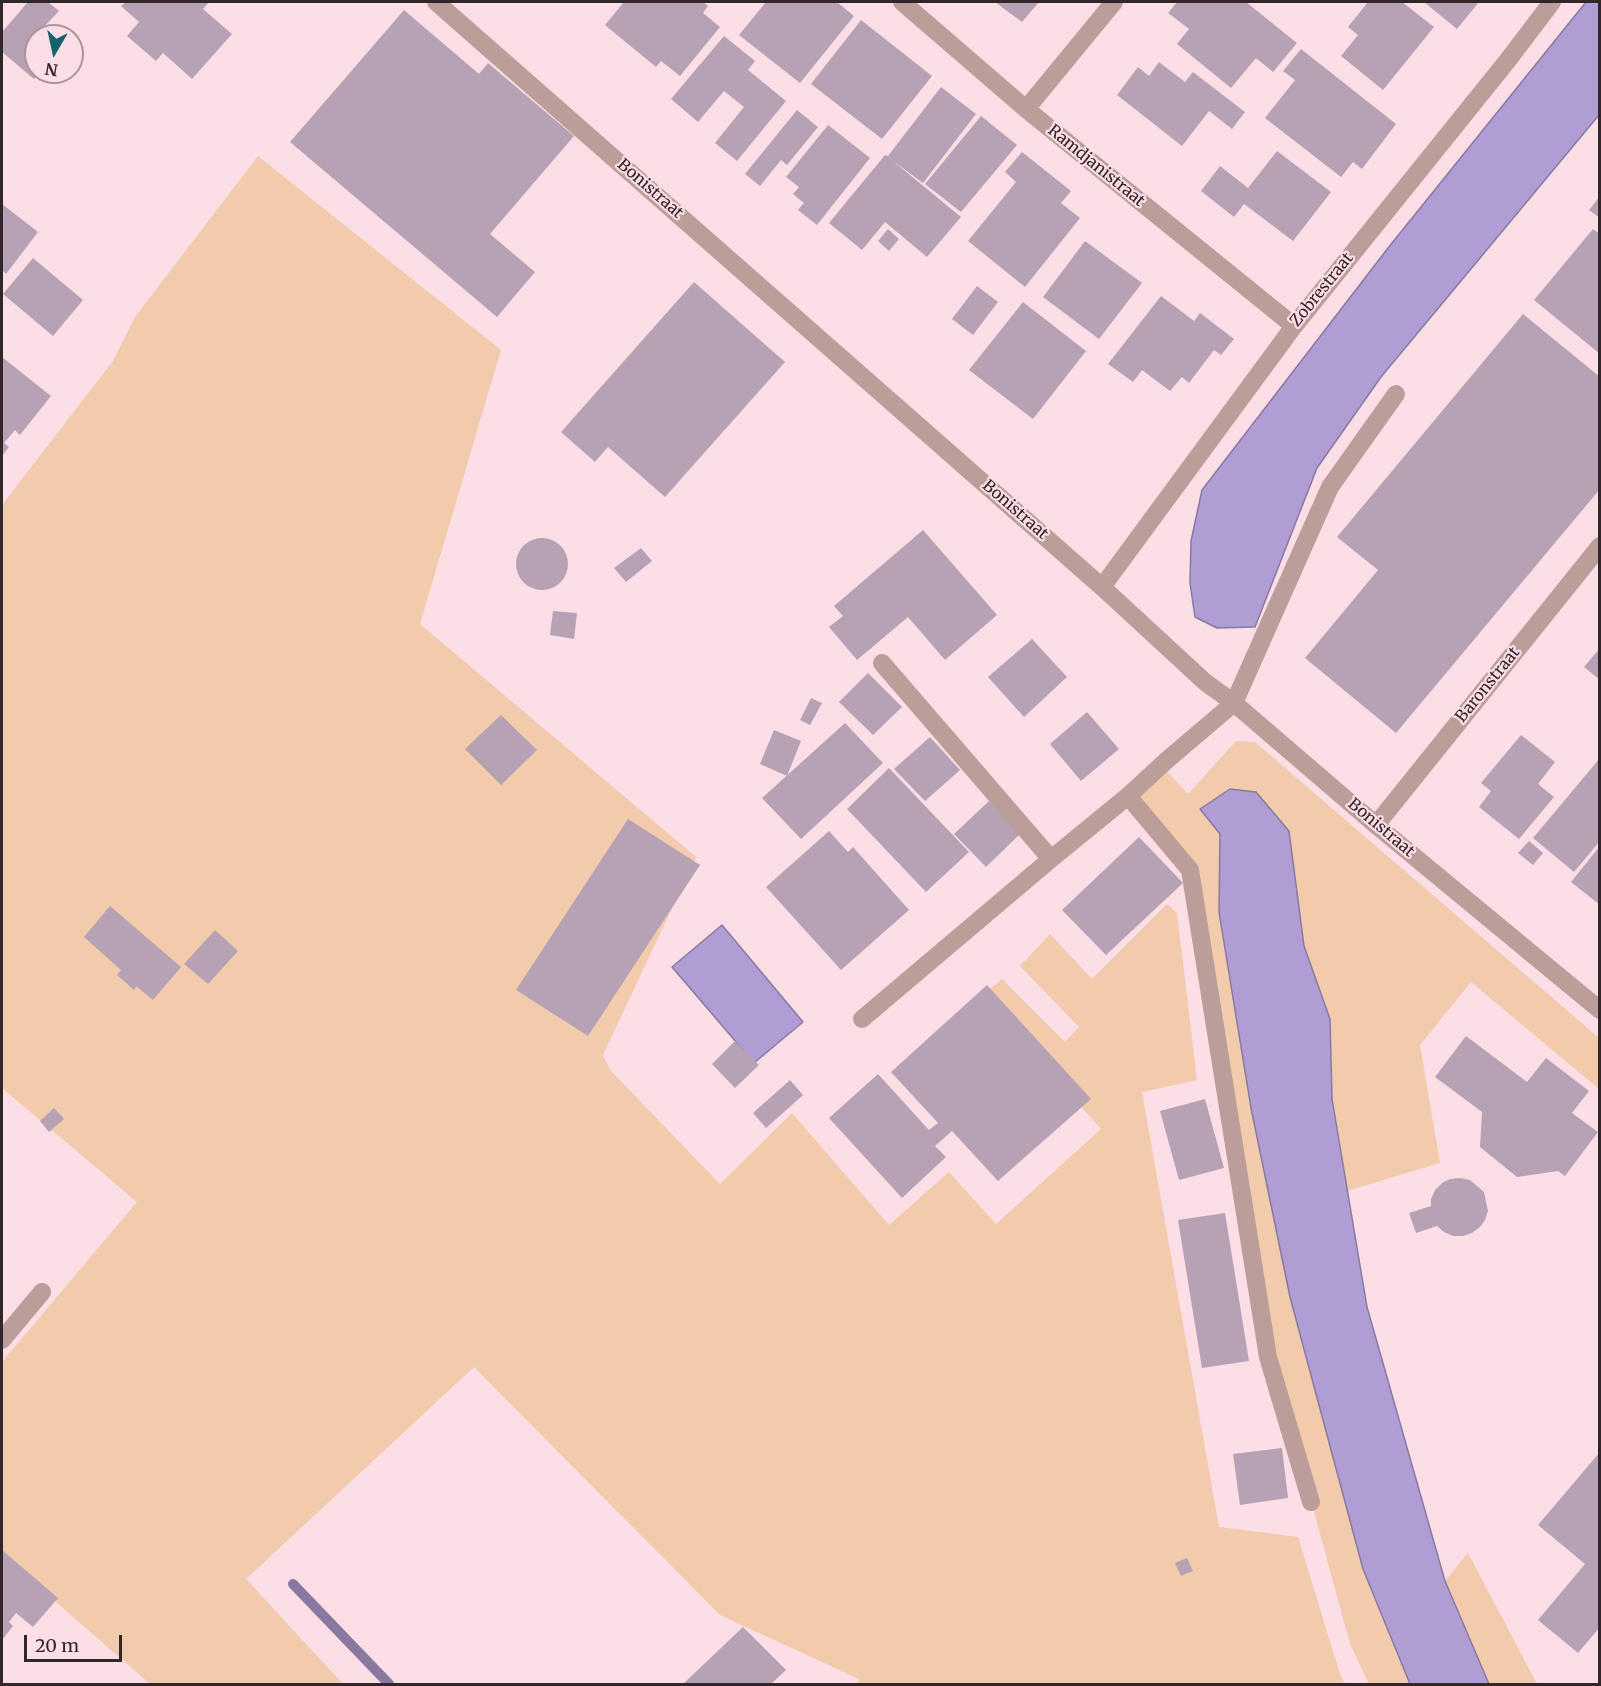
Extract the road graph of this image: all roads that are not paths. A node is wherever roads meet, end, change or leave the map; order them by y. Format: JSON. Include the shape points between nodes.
{"nodes":[{"id":1,"x":436,"y":2,"type":"edge"},
{"id":2,"x":902,"y":2,"type":"edge"},
{"id":3,"x":1114,"y":2,"type":"edge"},
{"id":4,"x":1552,"y":2,"type":"edge"},
{"id":5,"x":1026,"y":109,"type":"junction"},
{"id":6,"x":1294,"y":326,"type":"junction"},
{"id":7,"x":1396,"y":394,"type":"dead end"},
{"id":8,"x":1599,"y":546,"type":"edge"},
{"id":9,"x":1102,"y":586,"type":"junction"},
{"id":10,"x":882,"y":663,"type":"dead end"},
{"id":11,"x":1234,"y":702,"type":"junction"},
{"id":12,"x":1128,"y":796,"type":"junction"},
{"id":13,"x":1376,"y":825,"type":"junction"},
{"id":14,"x":1051,"y":859,"type":"junction"},
{"id":15,"x":1599,"y":1010,"type":"edge"},
{"id":16,"x":862,"y":1018,"type":"dead end"},
{"id":17,"x":42,"y":1292,"type":"dead end"},
{"id":18,"x":2,"y":1340,"type":"edge"},
{"id":19,"x":1311,"y":1502,"type":"dead end"}],
"edges":[{"from":1,"to":9,"type":"street","name":"Bonistraat"},
{"from":2,"to":5,"type":"street","name":"Ramdjanistraat"},
{"from":3,"to":5,"type":"street"},
{"from":4,"to":6,"type":"street","name":"Zobrestraat"},
{"from":5,"to":6,"type":"street","name":"Ramdjanistraat"},
{"from":6,"to":9,"type":"street","name":"Zobrestraat"},
{"from":7,"to":11,"type":"street","via":[[1330,487]]},
{"from":8,"to":13,"type":"street","name":"Baronstraat"},
{"from":9,"to":11,"type":"street","name":"Bonistraat","via":[[1205,682]]},
{"from":10,"to":14,"type":"street"},
{"from":11,"to":12,"type":"street"},
{"from":11,"to":13,"type":"street","name":"Bonistraat"},
{"from":12,"to":14,"type":"street"},
{"from":12,"to":19,"type":"street","via":[[1190,870],[1268,1357]]},
{"from":13,"to":15,"type":"street","name":"Bonistraat"},
{"from":14,"to":16,"type":"street"},
{"from":17,"to":18,"type":"street"}]}
